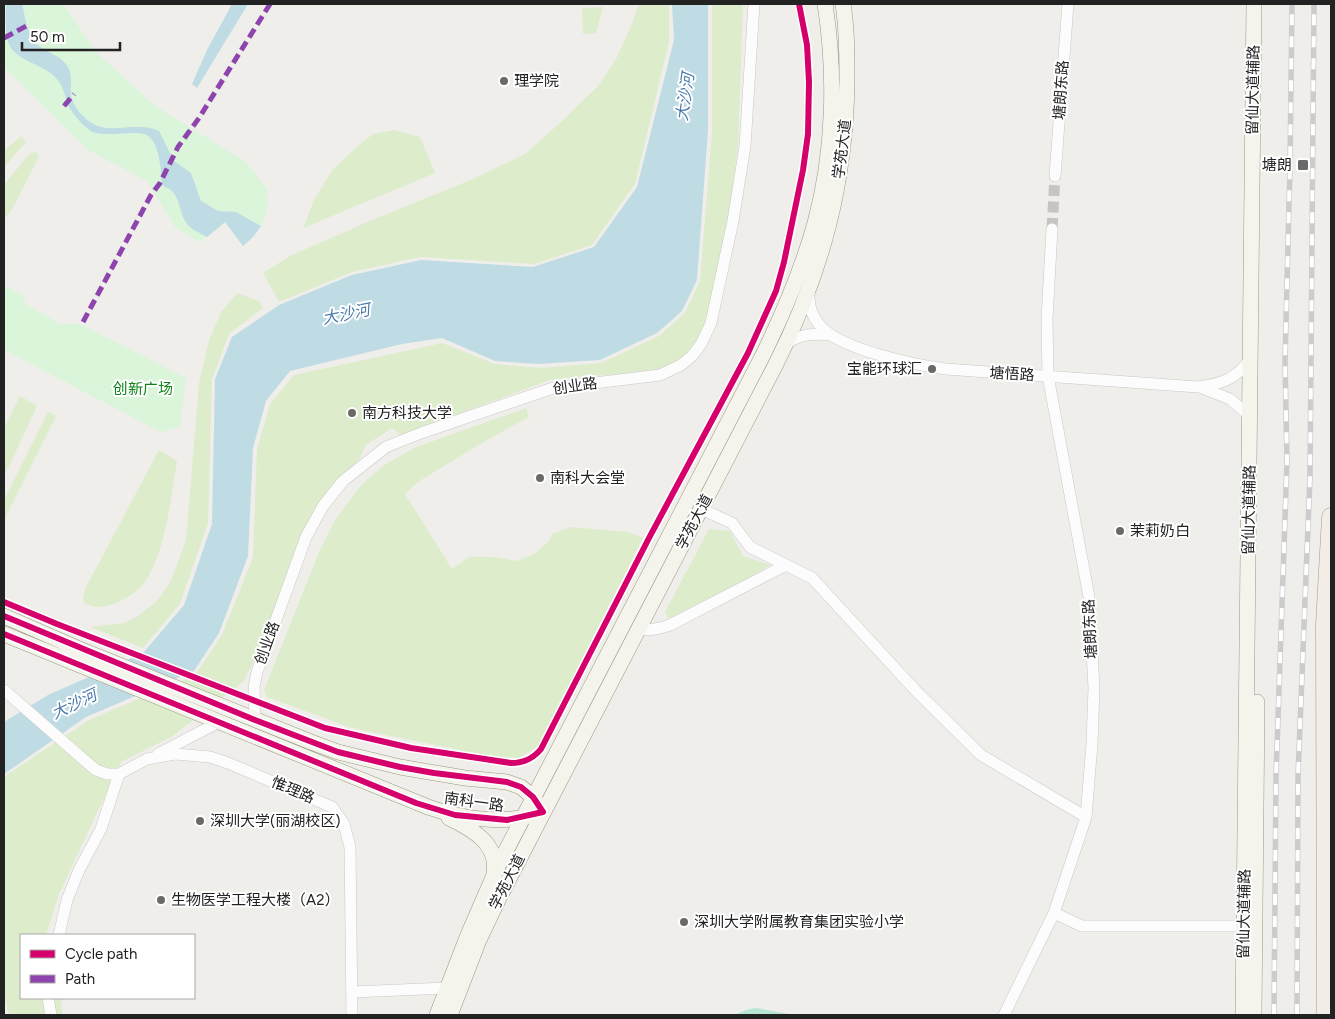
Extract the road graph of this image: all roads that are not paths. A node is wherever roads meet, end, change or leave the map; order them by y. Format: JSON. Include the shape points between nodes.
{"nodes":[{"id":1,"x":754,"y":4,"type":"edge"},
{"id":2,"x":825,"y":4,"type":"edge"},
{"id":3,"x":843,"y":4,"type":"edge"},
{"id":4,"x":853,"y":4,"type":"edge"},
{"id":5,"x":1068,"y":4,"type":"edge"},
{"id":6,"x":1254,"y":4,"type":"edge"},
{"id":7,"x":1264,"y":4,"type":"edge"},
{"id":8,"x":845,"y":24,"type":"junction"},
{"id":9,"x":1055,"y":176,"type":"tunnel mouth"},
{"id":10,"x":1052,"y":229,"type":"tunnel mouth"},
{"id":11,"x":809,"y":291,"type":"junction"},
{"id":12,"x":831,"y":334,"type":"junction"},
{"id":13,"x":787,"y":343,"type":"junction"},
{"id":14,"x":1250,"y":359,"type":"junction"},
{"id":15,"x":1048,"y":376,"type":"junction"},
{"id":16,"x":1198,"y":386,"type":"junction"},
{"id":17,"x":1250,"y":416,"type":"junction"},
{"id":18,"x":701,"y":509,"type":"junction"},
{"id":19,"x":1331,"y":517,"type":"edge"},
{"id":20,"x":786,"y":565,"type":"junction"},
{"id":21,"x":4,"y":616,"type":"edge"},
{"id":22,"x":638,"y":629,"type":"junction"},
{"id":23,"x":4,"y":634,"type":"edge"},
{"id":24,"x":4,"y":690,"type":"edge"},
{"id":25,"x":255,"y":720,"type":"junction"},
{"id":26,"x":216,"y":721,"type":"junction"},
{"id":27,"x":147,"y":759,"type":"junction"},
{"id":28,"x":119,"y":774,"type":"junction"},
{"id":29,"x":534,"y":797,"type":"junction"},
{"id":30,"x":416,"y":803,"type":"junction"},
{"id":31,"x":543,"y":812,"type":"junction"},
{"id":32,"x":523,"y":817,"type":"junction"},
{"id":33,"x":1086,"y":817,"type":"junction"},
{"id":34,"x":494,"y":875,"type":"junction"},
{"id":35,"x":1054,"y":913,"type":"junction"},
{"id":36,"x":1249,"y":926,"type":"junction"},
{"id":37,"x":59,"y":934,"type":"edge"},
{"id":38,"x":447,"y":988,"type":"junction"},
{"id":39,"x":352,"y":992,"type":"junction"},
{"id":40,"x":48,"y":999,"type":"edge"},
{"id":41,"x":51,"y":1015,"type":"edge"},
{"id":42,"x":352,"y":1015,"type":"edge"},
{"id":43,"x":437,"y":1015,"type":"edge"},
{"id":44,"x":450,"y":1015,"type":"edge"},
{"id":45,"x":1004,"y":1015,"type":"edge"},
{"id":46,"x":1243,"y":1015,"type":"edge"},
{"id":47,"x":1254,"y":1015,"type":"edge"},
{"id":48,"x":1326,"y":1015,"type":"edge"}],
"edges":[{"from":1,"to":25,"type":"street","name":"创业路","via":[[745,146],[711,323],[701,344],[692,356],[660,375],[553,388],[386,447],[359,466],[323,506],[306,537],[257,672]]},
{"from":2,"to":29,"type":"main road","name":"学苑大道","via":[[830,55],[829,141],[817,214],[797,276],[762,357]]},
{"from":3,"to":8,"type":"main road","name":"学苑大道"},
{"from":4,"to":8,"type":"main road"},
{"from":5,"to":9,"type":"street","name":"塘朗东路"},
{"from":6,"to":14,"type":"main road","name":"留仙大道辅路"},
{"from":7,"to":36,"type":"main road","name":"留仙大道辅路"},
{"from":8,"to":11,"type":"main road","name":"学苑大道","via":[[847,98],[841,163],[828,232]]},
{"from":10,"to":15,"type":"street","name":"塘朗东路","via":[[1046,318]]},
{"from":11,"to":12,"type":"street","name":"塘悟路","via":[[811,310]]},
{"from":11,"to":13,"type":"main road","name":"学苑大道"},
{"from":12,"to":13,"type":"street","name":"塘悟路","via":[[807,334]]},
{"from":12,"to":15,"type":"street","name":"塘悟路","via":[[875,353],[922,366]]},
{"from":13,"to":18,"type":"main road","name":"学苑大道"},
{"from":14,"to":16,"type":"street","name":"塘悟路","via":[[1232,378],[1217,385]]},
{"from":14,"to":17,"type":"main road","name":"留仙大道辅路"},
{"from":15,"to":16,"type":"street","name":"塘悟路"},
{"from":15,"to":33,"type":"street","name":"塘朗东路","via":[[1089,597],[1094,688]]},
{"from":16,"to":17,"type":"street","name":"塘悟路","via":[[1230,399]]},
{"from":17,"to":36,"type":"main road","name":"留仙大道辅路"},
{"from":18,"to":20,"type":"street","via":[[732,523],[750,547]]},
{"from":18,"to":22,"type":"main road","name":"学苑大道"},
{"from":19,"to":48,"type":"main road","via":[[1325,624]]},
{"from":20,"to":22,"type":"street","via":[[670,625],[646,631]]},
{"from":20,"to":33,"type":"street","via":[[812,578],[980,755]]},
{"from":21,"to":25,"type":"main road","name":"南科一路"},
{"from":22,"to":31,"type":"main road","name":"学苑大道"},
{"from":23,"to":26,"type":"main road","name":"南科一路"},
{"from":24,"to":28,"type":"street","via":[[96,770]]},
{"from":25,"to":29,"type":"main road","name":"南科一路","via":[[338,752],[426,772],[507,782]]},
{"from":26,"to":27,"type":"street"},
{"from":26,"to":30,"type":"main road","name":"南科一路"},
{"from":27,"to":28,"type":"street","name":"惟理路"},
{"from":27,"to":39,"type":"street","name":"惟理路","via":[[175,754],[210,758],[332,807],[344,824],[350,847]]},
{"from":28,"to":37,"type":"street","via":[[101,829],[67,900]]},
{"from":29,"to":31,"type":"main road","name":"南科一路"},
{"from":29,"to":32,"type":"main road","name":"学苑大道"},
{"from":30,"to":32,"type":"main road","name":"南科一路","via":[[468,816],[508,820]]},
{"from":30,"to":34,"type":"main road","via":[[480,836],[493,853]]},
{"from":31,"to":32,"type":"main road","name":"南科一路"},
{"from":31,"to":44,"type":"main road","name":"学苑大道","via":[[490,916]]},
{"from":32,"to":34,"type":"main road","name":"学苑大道"},
{"from":33,"to":35,"type":"street","name":"塘朗东路"},
{"from":34,"to":38,"type":"main road","name":"学苑大道"},
{"from":35,"to":36,"type":"street","via":[[1082,926]]},
{"from":35,"to":45,"type":"street","name":"塘朗东路"},
{"from":36,"to":46,"type":"main road","name":"留仙大道辅路"},
{"from":36,"to":47,"type":"main road","name":"留仙大道辅路"},
{"from":38,"to":39,"type":"street"},
{"from":38,"to":43,"type":"main road","name":"学苑大道"},
{"from":39,"to":42,"type":"street","name":"惟理路"},
{"from":40,"to":41,"type":"street"}]}
